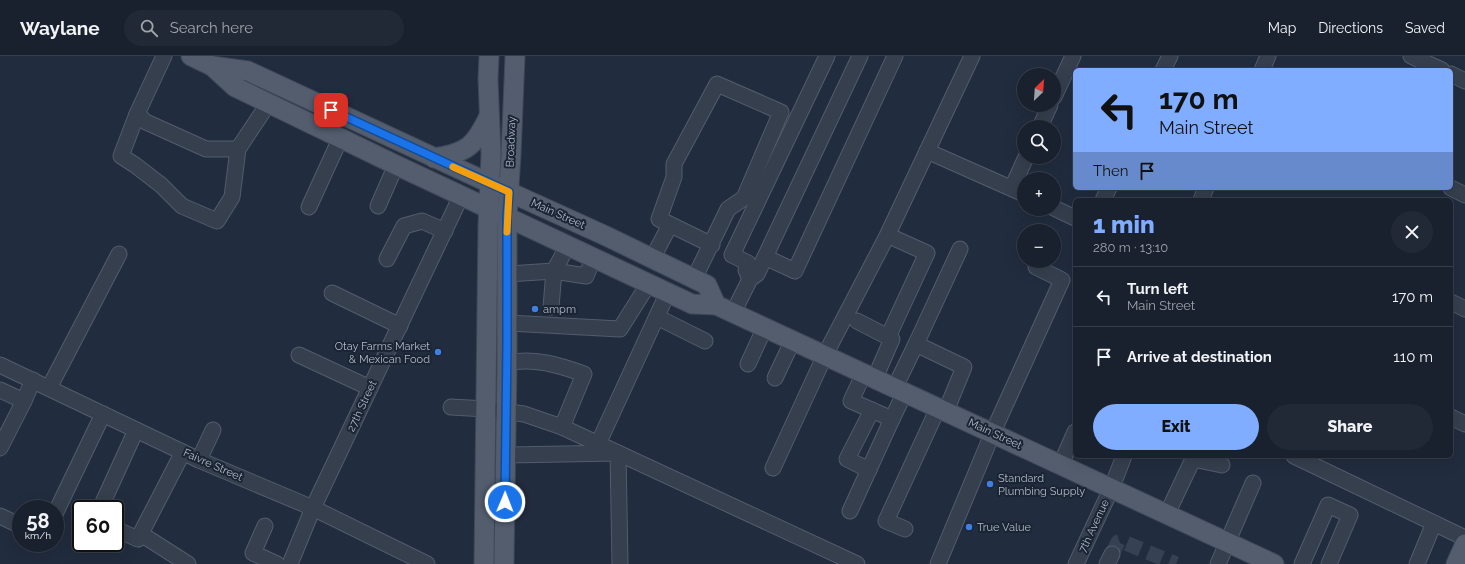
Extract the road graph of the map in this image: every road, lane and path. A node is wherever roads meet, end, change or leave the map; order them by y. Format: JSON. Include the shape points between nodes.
{"nodes":[{"id":1,"x":164,"y":56,"type":"edge"},
{"id":2,"x":191,"y":56,"type":"edge"},
{"id":3,"x":489,"y":56,"type":"edge"},
{"id":4,"x":515,"y":56,"type":"edge"},
{"id":5,"x":827,"y":56,"type":"edge"},
{"id":6,"x":860,"y":56,"type":"edge"},
{"id":7,"x":895,"y":56,"type":"edge"},
{"id":8,"x":972,"y":56,"type":"edge"},
{"id":9,"x":1073,"y":56,"type":"edge"},
{"id":10,"x":1170,"y":56,"type":"edge"},
{"id":11,"x":1268,"y":56,"type":"edge"},
{"id":12,"x":1411,"y":56,"type":"edge"},
{"id":13,"x":214,"y":61,"type":"edge"},
{"id":14,"x":1164,"y":68,"type":"edge"},
{"id":15,"x":1263,"y":68,"type":"edge"},
{"id":16,"x":1438,"y":68,"type":"edge"},
{"id":17,"x":1453,"y":75,"type":"edge"},
{"id":18,"x":1465,"y":80,"type":"edge"},
{"id":19,"x":1061,"y":83,"type":"edge"},
{"id":20,"x":268,"y":104,"type":"junction"},
{"id":21,"x":137,"y":114,"type":"junction"},
{"id":22,"x":490,"y":115,"type":"junction"},
{"id":23,"x":340,"y":138,"type":"junction"},
{"id":24,"x":238,"y":149,"type":"junction"},
{"id":25,"x":927,"y":151,"type":"junction"},
{"id":26,"x":434,"y":158,"type":"junction"},
{"id":27,"x":396,"y":165,"type":"junction"},
{"id":28,"x":491,"y":184,"type":"junction"},
{"id":29,"x":1453,"y":189,"type":"edge"},
{"id":30,"x":1017,"y":191,"type":"edge"},
{"id":31,"x":509,"y":192,"type":"junction"},
{"id":32,"x":1465,"y":195,"type":"edge"},
{"id":33,"x":461,"y":196,"type":"junction"},
{"id":34,"x":378,"y":206,"type":"dead end"},
{"id":35,"x":309,"y":207,"type":"dead end"},
{"id":36,"x":489,"y":209,"type":"junction"},
{"id":37,"x":1061,"y":211,"type":"edge"},
{"id":38,"x":507,"y":217,"type":"junction"},
{"id":39,"x":1073,"y":217,"type":"edge"},
{"id":40,"x":670,"y":225,"type":"junction"},
{"id":41,"x":445,"y":231,"type":"junction"},
{"id":42,"x":896,"y":239,"type":"dead end"},
{"id":43,"x":568,"y":245,"type":"junction"},
{"id":44,"x":712,"y":245,"type":"junction"},
{"id":45,"x":960,"y":249,"type":"dead end"},
{"id":46,"x":119,"y":254,"type":"dead end"},
{"id":47,"x":770,"y":255,"type":"junction"},
{"id":48,"x":594,"y":257,"type":"junction"},
{"id":49,"x":387,"y":259,"type":"dead end"},
{"id":50,"x":652,"y":259,"type":"junction"},
{"id":51,"x":1038,"y":268,"type":"edge"},
{"id":52,"x":554,"y":271,"type":"junction"},
{"id":53,"x":507,"y":274,"type":"junction"},
{"id":54,"x":694,"y":279,"type":"junction"},
{"id":55,"x":750,"y":279,"type":"junction"},
{"id":56,"x":648,"y":283,"type":"junction"},
{"id":57,"x":668,"y":292,"type":"junction"},
{"id":58,"x":332,"y":294,"type":"dead end"},
{"id":59,"x":1453,"y":303,"type":"edge"},
{"id":60,"x":551,"y":307,"type":"dead end"},
{"id":61,"x":725,"y":309,"type":"junction"},
{"id":62,"x":1465,"y":309,"type":"edge"},
{"id":63,"x":657,"y":317,"type":"junction"},
{"id":64,"x":856,"y":321,"type":"dead end"},
{"id":65,"x":507,"y":324,"type":"junction"},
{"id":66,"x":400,"y":326,"type":"junction"},
{"id":67,"x":765,"y":327,"type":"junction"},
{"id":68,"x":888,"y":337,"type":"junction"},
{"id":69,"x":793,"y":340,"type":"junction"},
{"id":70,"x":705,"y":341,"type":"dead end"},
{"id":71,"x":916,"y":344,"type":"junction"},
{"id":72,"x":299,"y":355,"type":"dead end"},
{"id":73,"x":826,"y":355,"type":"junction"},
{"id":74,"x":507,"y":363,"type":"junction"},
{"id":75,"x":748,"y":364,"type":"dead end"},
{"id":76,"x":0,"y":365,"type":"edge"},
{"id":77,"x":869,"y":375,"type":"junction"},
{"id":78,"x":775,"y":378,"type":"dead end"},
{"id":79,"x":32,"y":380,"type":"junction"},
{"id":80,"x":49,"y":388,"type":"junction"},
{"id":81,"x":370,"y":388,"type":"junction"},
{"id":82,"x":0,"y":390,"type":"edge"},
{"id":83,"x":900,"y":390,"type":"junction"},
{"id":84,"x":24,"y":401,"type":"junction"},
{"id":85,"x":451,"y":407,"type":"dead end"},
{"id":86,"x":486,"y":409,"type":"junction"},
{"id":87,"x":942,"y":409,"type":"junction"},
{"id":88,"x":872,"y":410,"type":"junction"},
{"id":89,"x":506,"y":412,"type":"junction"},
{"id":90,"x":103,"y":414,"type":"junction"},
{"id":91,"x":1453,"y":418,"type":"edge"},
{"id":92,"x":892,"y":419,"type":"junction"},
{"id":93,"x":1465,"y":423,"type":"edge"},
{"id":94,"x":562,"y":427,"type":"junction"},
{"id":95,"x":136,"y":430,"type":"junction"},
{"id":96,"x":213,"y":430,"type":"dead end"},
{"id":97,"x":993,"y":432,"type":"junction"},
{"id":98,"x":1073,"y":436,"type":"edge"},
{"id":99,"x":598,"y":444,"type":"junction"},
{"id":100,"x":0,"y":448,"type":"edge"},
{"id":101,"x":183,"y":452,"type":"junction"},
{"id":102,"x":618,"y":453,"type":"junction"},
{"id":103,"x":506,"y":455,"type":"junction"},
{"id":104,"x":1123,"y":458,"type":"edge"},
{"id":105,"x":1298,"y":458,"type":"edge"},
{"id":106,"x":199,"y":460,"type":"junction"},
{"id":107,"x":1060,"y":464,"type":"junction"},
{"id":108,"x":1222,"y":465,"type":"dead end"},
{"id":109,"x":773,"y":468,"type":"dead end"},
{"id":110,"x":869,"y":470,"type":"junction"},
{"id":111,"x":1253,"y":484,"type":"dead end"},
{"id":112,"x":1112,"y":487,"type":"junction"},
{"id":113,"x":62,"y":500,"type":"edge"},
{"id":114,"x":104,"y":500,"type":"edge"},
{"id":115,"x":313,"y":508,"type":"junction"},
{"id":116,"x":850,"y":512,"type":"dead end"},
{"id":117,"x":1167,"y":514,"type":"junction"},
{"id":118,"x":0,"y":516,"type":"edge"},
{"id":119,"x":12,"y":522,"type":"edge"},
{"id":120,"x":1434,"y":524,"type":"junction"},
{"id":121,"x":265,"y":526,"type":"dead end"},
{"id":122,"x":905,"y":529,"type":"dead end"},
{"id":123,"x":124,"y":533,"type":"edge"},
{"id":124,"x":141,"y":534,"type":"junction"},
{"id":125,"x":1465,"y":538,"type":"edge"},
{"id":126,"x":1228,"y":542,"type":"junction"},
{"id":127,"x":1465,"y":544,"type":"edge"},
{"id":128,"x":188,"y":564,"type":"edge"},
{"id":129,"x":277,"y":564,"type":"edge"},
{"id":130,"x":290,"y":564,"type":"edge"},
{"id":131,"x":427,"y":564,"type":"edge"},
{"id":132,"x":484,"y":564,"type":"edge"},
{"id":133,"x":504,"y":564,"type":"edge"},
{"id":134,"x":620,"y":564,"type":"edge"},
{"id":135,"x":856,"y":564,"type":"edge"},
{"id":136,"x":938,"y":564,"type":"edge"},
{"id":137,"x":1076,"y":564,"type":"edge"},
{"id":138,"x":1218,"y":564,"type":"edge"},
{"id":139,"x":1274,"y":564,"type":"edge"},
{"id":140,"x":1302,"y":564,"type":"edge"},
{"id":141,"x":1329,"y":564,"type":"edge"},
{"id":142,"x":1416,"y":564,"type":"edge"},
{"id":143,"x":1456,"y":564,"type":"edge"}],
"edges":[{"from":1,"to":21,"type":"street"},
{"from":2,"to":13,"type":"main road","name":"Main Street"},
{"from":3,"to":22,"type":"main road","name":"Broadway"},
{"from":4,"to":31,"type":"main road","name":"Broadway"},
{"from":5,"to":55,"type":"street","via":[[732,255],[748,264],[746,270]]},
{"from":6,"to":47,"type":"street"},
{"from":7,"to":47,"type":"street","via":[[795,271]]},
{"from":8,"to":25,"type":"street"},
{"from":9,"to":19,"type":"street"},
{"from":10,"to":14,"type":"street"},
{"from":11,"to":15,"type":"street"},
{"from":12,"to":16,"type":"street"},
{"from":13,"to":20,"type":"main road","name":"Main Street","via":[[235,87]]},
{"from":13,"to":26,"type":"main road","name":"Main Street","via":[[248,70]]},
{"from":17,"to":18,"type":"street"},
{"from":20,"to":23,"type":"main road","name":"Main Street"},
{"from":20,"to":24,"type":"street"},
{"from":21,"to":24,"type":"street","via":[[146,122],[206,149]]},
{"from":21,"to":24,"type":"street","via":[[122,156],[161,185],[182,206],[218,221],[232,197]]},
{"from":22,"to":26,"type":"main road","via":[[480,135],[468,148],[450,156]]},
{"from":22,"to":28,"type":"main road","name":"Broadway"},
{"from":23,"to":27,"type":"main road","name":"Main Street"},
{"from":23,"to":35,"type":"street"},
{"from":25,"to":30,"type":"street"},
{"from":25,"to":73,"type":"street"},
{"from":26,"to":28,"type":"main road","name":"Main Street"},
{"from":27,"to":33,"type":"main road","name":"Main Street"},
{"from":27,"to":34,"type":"street"},
{"from":28,"to":31,"type":"main road","name":"Main Street"},
{"from":28,"to":36,"type":"main road","name":"Broadway"},
{"from":29,"to":32,"type":"street"},
{"from":31,"to":38,"type":"main road","name":"Broadway"},
{"from":31,"to":50,"type":"main road","name":"Main Street"},
{"from":33,"to":36,"type":"main road","name":"Main Street"},
{"from":33,"to":41,"type":"street","name":"27th Street"},
{"from":36,"to":38,"type":"main road","name":"Main Street"},
{"from":36,"to":86,"type":"main road","name":"Broadway"},
{"from":37,"to":39,"type":"street"},
{"from":38,"to":43,"type":"main road","name":"Main Street"},
{"from":38,"to":53,"type":"main road","name":"Broadway"},
{"from":40,"to":44,"type":"street"},
{"from":40,"to":44,"type":"street","via":[[659,220],[674,177],[674,164],[716,84],[781,112],[744,198],[728,209]]},
{"from":40,"to":50,"type":"street"},
{"from":41,"to":49,"type":"street","via":[[422,221],[404,226]]},
{"from":41,"to":66,"type":"street","name":"27th Street"},
{"from":42,"to":68,"type":"street","via":[[927,253]]},
{"from":43,"to":48,"type":"main road","name":"Main Street"},
{"from":43,"to":52,"type":"street"},
{"from":44,"to":54,"type":"street"},
{"from":45,"to":71,"type":"street"},
{"from":46,"to":80,"type":"street"},
{"from":47,"to":55,"type":"street","via":[[757,274]]},
{"from":48,"to":52,"type":"street","via":[[586,276]]},
{"from":48,"to":56,"type":"main road","name":"Main Street"},
{"from":50,"to":54,"type":"main road","name":"Main Street"},
{"from":51,"to":97,"type":"street","via":[[1062,280]]},
{"from":52,"to":53,"type":"street"},
{"from":52,"to":60,"type":"street"},
{"from":53,"to":65,"type":"main road","name":"Broadway"},
{"from":54,"to":61,"type":"main road","name":"Main Street","via":[[707,285]]},
{"from":55,"to":61,"type":"street"},
{"from":56,"to":57,"type":"main road","name":"Main Street"},
{"from":56,"to":65,"type":"street","via":[[620,329]]},
{"from":57,"to":61,"type":"main road","name":"Main Street","via":[[692,304]]},
{"from":57,"to":63,"type":"street"},
{"from":58,"to":66,"type":"street"},
{"from":59,"to":62,"type":"street"},
{"from":61,"to":67,"type":"main road","name":"Main Street"},
{"from":63,"to":70,"type":"street"},
{"from":63,"to":99,"type":"street"},
{"from":64,"to":68,"type":"street"},
{"from":65,"to":74,"type":"main road","name":"Broadway"},
{"from":66,"to":81,"type":"street","name":"27th Street"},
{"from":67,"to":69,"type":"main road","name":"Main Street"},
{"from":67,"to":75,"type":"street"},
{"from":68,"to":77,"type":"street","via":[[892,339]]},
{"from":69,"to":73,"type":"main road","name":"Main Street"},
{"from":69,"to":78,"type":"street"},
{"from":71,"to":83,"type":"street"},
{"from":71,"to":87,"type":"street","via":[[964,367]]},
{"from":72,"to":81,"type":"street"},
{"from":73,"to":77,"type":"main road","name":"Main Street"},
{"from":73,"to":109,"type":"street"},
{"from":74,"to":89,"type":"main road","name":"Broadway"},
{"from":74,"to":94,"type":"street","via":[[521,360],[559,364],[584,374]]},
{"from":76,"to":79,"type":"street","name":"Faivre Street"},
{"from":77,"to":83,"type":"main road","name":"Main Street"},
{"from":77,"to":88,"type":"street","via":[[851,401]]},
{"from":79,"to":80,"type":"street","name":"Faivre Street"},
{"from":79,"to":84,"type":"street"},
{"from":80,"to":90,"type":"street","name":"Faivre Street"},
{"from":81,"to":115,"type":"street","name":"27th Street"},
{"from":82,"to":84,"type":"street"},
{"from":83,"to":87,"type":"main road","name":"Main Street"},
{"from":83,"to":92,"type":"street"},
{"from":84,"to":100,"type":"street"},
{"from":85,"to":86,"type":"street"},
{"from":86,"to":89,"type":"street"},
{"from":86,"to":132,"type":"main road","name":"Broadway"},
{"from":87,"to":97,"type":"main road","name":"Main Street"},
{"from":87,"to":122,"type":"street","via":[[886,521]]},
{"from":88,"to":92,"type":"street"},
{"from":88,"to":110,"type":"street","via":[[847,459]]},
{"from":89,"to":94,"type":"street","via":[[524,414]]},
{"from":89,"to":103,"type":"main road","name":"Broadway"},
{"from":90,"to":95,"type":"street","name":"Faivre Street"},
{"from":90,"to":113,"type":"street"},
{"from":91,"to":93,"type":"street"},
{"from":92,"to":110,"type":"street"},
{"from":94,"to":99,"type":"street"},
{"from":95,"to":101,"type":"street","name":"Faivre Street"},
{"from":95,"to":114,"type":"street"},
{"from":96,"to":106,"type":"street"},
{"from":97,"to":107,"type":"main road","name":"Main Street"},
{"from":97,"to":136,"type":"street"},
{"from":98,"to":107,"type":"street"},
{"from":99,"to":102,"type":"street"},
{"from":101,"to":106,"type":"street","name":"Faivre Street"},
{"from":101,"to":124,"type":"street"},
{"from":102,"to":103,"type":"street"},
{"from":102,"to":134,"type":"street"},
{"from":102,"to":135,"type":"street"},
{"from":103,"to":133,"type":"main road","name":"Broadway"},
{"from":104,"to":112,"type":"street","name":"7th Avenue"},
{"from":105,"to":120,"type":"street"},
{"from":106,"to":115,"type":"street","name":"Faivre Street"},
{"from":107,"to":112,"type":"main road","name":"Main Street"},
{"from":108,"to":117,"type":"street","via":[[1193,459]]},
{"from":110,"to":116,"type":"street"},
{"from":111,"to":126,"type":"street"},
{"from":112,"to":117,"type":"main road","name":"Main Street"},
{"from":112,"to":137,"type":"street","name":"7th Avenue"},
{"from":115,"to":130,"type":"street","name":"27th Street"},
{"from":115,"to":131,"type":"street","name":"Faivre Street"},
{"from":117,"to":126,"type":"main road","name":"Main Street"},
{"from":118,"to":119,"type":"street"},
{"from":120,"to":125,"type":"street"},
{"from":120,"to":142,"type":"street"},
{"from":121,"to":129,"type":"street","via":[[253,553]]},
{"from":123,"to":124,"type":"street","via":[[138,539]]},
{"from":124,"to":128,"type":"street"},
{"from":126,"to":138,"type":"street"},
{"from":126,"to":139,"type":"main road","name":"Main Street"},
{"from":127,"to":143,"type":"main road"},
{"from":140,"to":141,"type":"street","via":[[1328,504],[1350,515]]}]}
